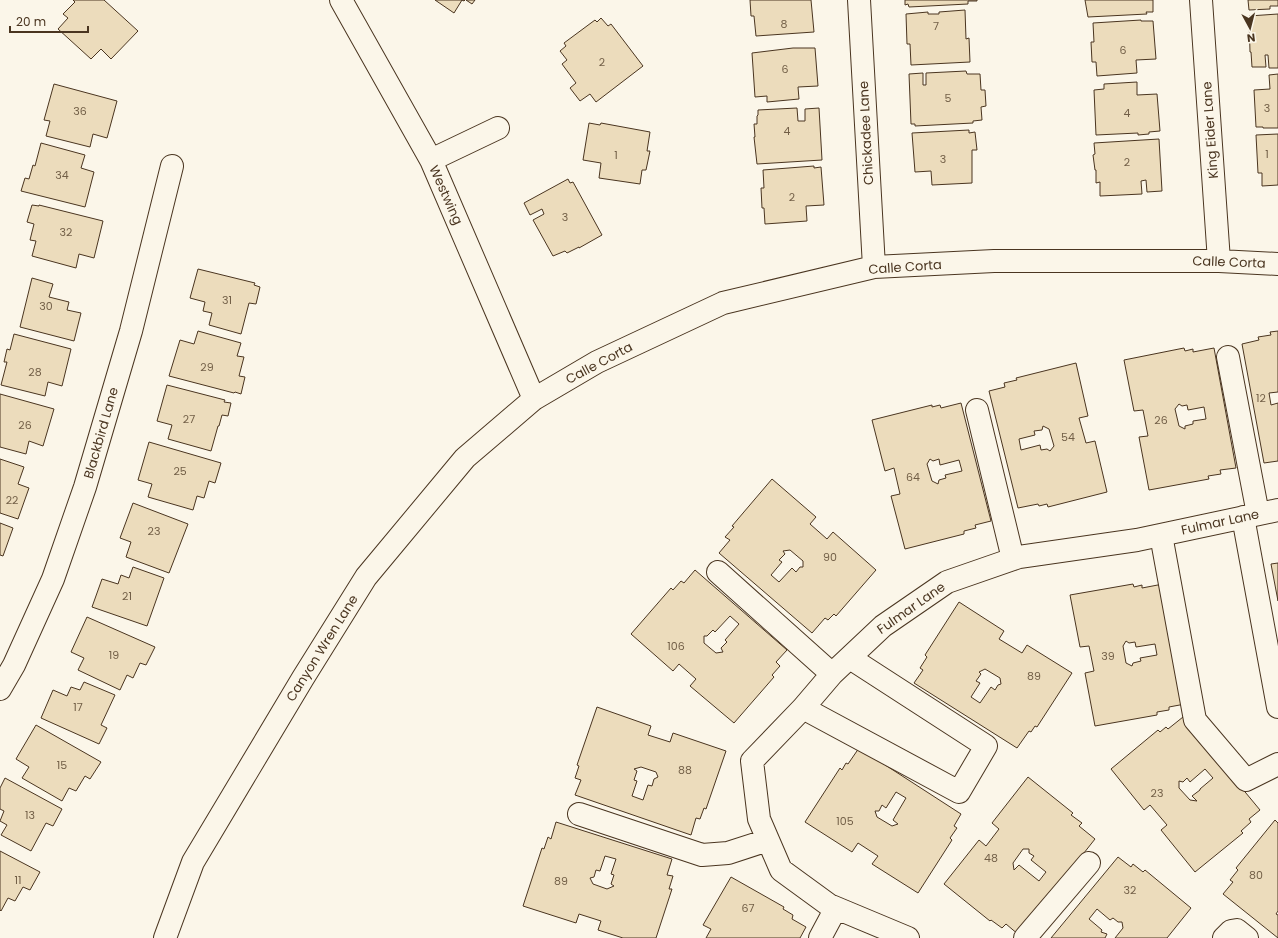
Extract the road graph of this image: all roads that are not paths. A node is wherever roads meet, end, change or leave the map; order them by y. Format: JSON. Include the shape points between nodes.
{"nodes":[{"id":1,"x":342,"y":0,"type":"edge"},
{"id":2,"x":859,"y":0,"type":"edge"},
{"id":3,"x":1201,"y":0,"type":"edge"},
{"id":4,"x":498,"y":128,"type":"dead end"},
{"id":5,"x":431,"y":160,"type":"junction"},
{"id":6,"x":172,"y":166,"type":"dead end"},
{"id":7,"x":1219,"y":260,"type":"junction"},
{"id":8,"x":1278,"y":264,"type":"edge"},
{"id":9,"x":874,"y":267,"type":"junction"},
{"id":10,"x":1228,"y":357,"type":"dead end"},
{"id":11,"x":534,"y":399,"type":"junction"},
{"id":12,"x":977,"y":410,"type":"dead end"},
{"id":13,"x":1260,"y":514,"type":"edge"},
{"id":14,"x":1161,"y":535,"type":"junction"},
{"id":15,"x":1013,"y":560,"type":"junction"},
{"id":16,"x":718,"y":572,"type":"dead end"},
{"id":17,"x":850,"y":658,"type":"junction"},
{"id":18,"x":832,"y":674,"type":"junction"},
{"id":19,"x":0,"y":689,"type":"edge"},
{"id":20,"x":1278,"y":707,"type":"edge"},
{"id":21,"x":803,"y":708,"type":"junction"},
{"id":22,"x":1278,"y":764,"type":"edge"},
{"id":23,"x":579,"y":814,"type":"dead end"},
{"id":24,"x":768,"y":840,"type":"junction"},
{"id":25,"x":1089,"y":863,"type":"dead end"},
{"id":26,"x":836,"y":908,"type":"junction"},
{"id":27,"x":165,"y":938,"type":"edge"},
{"id":28,"x":820,"y":938,"type":"edge"},
{"id":29,"x":907,"y":938,"type":"edge"},
{"id":30,"x":1025,"y":938,"type":"edge"},
{"id":31,"x":1224,"y":938,"type":"edge"},
{"id":32,"x":1247,"y":938,"type":"edge"}],
"edges":[{"from":1,"to":5,"type":"street","name":"Westwing"},
{"from":2,"to":9,"type":"street","name":"Chickadee Lane"},
{"from":3,"to":7,"type":"street","name":"King Eider Lane"},
{"from":4,"to":5,"type":"street"},
{"from":5,"to":11,"type":"street","name":"Westwing"},
{"from":6,"to":19,"type":"street","name":"Blackbird Lane","via":[[131,330],[85,488],[53,579],[14,666]]},
{"from":7,"to":8,"type":"street","name":"Calle Corta"},
{"from":7,"to":9,"type":"street","name":"Calle Corta","via":[[994,261]]},
{"from":9,"to":11,"type":"street","name":"Calle Corta","via":[[723,304],[597,362]]},
{"from":10,"to":13,"type":"street"},
{"from":11,"to":27,"type":"street","name":"Canyon Wren Lane","via":[[465,458],[366,577],[194,862]]},
{"from":12,"to":15,"type":"street"},
{"from":13,"to":14,"type":"street","name":"Fulmar Lane"},
{"from":13,"to":20,"type":"street"},
{"from":14,"to":15,"type":"street","name":"Fulmar Lane"},
{"from":14,"to":22,"type":"street","via":[[1195,720],[1246,780]]},
{"from":15,"to":17,"type":"street","name":"Fulmar Lane","via":[[947,582],[883,626]]},
{"from":16,"to":18,"type":"street"},
{"from":17,"to":18,"type":"street","name":"Fulmar Lane"},
{"from":17,"to":21,"type":"street","via":[[986,746],[959,792]]},
{"from":18,"to":21,"type":"street","name":"Fulmar Lane"},
{"from":21,"to":24,"type":"street","name":"Fulmar Lane","via":[[752,761],[759,819]]},
{"from":23,"to":24,"type":"street","via":[[702,855],[728,853]]},
{"from":24,"to":26,"type":"street","name":"Fulmar Lane","via":[[781,870]]},
{"from":25,"to":30,"type":"street"},
{"from":26,"to":28,"type":"street"},
{"from":26,"to":29,"type":"street"},
{"from":31,"to":32,"type":"street","via":[[1230,930],[1237,930]]}]}
